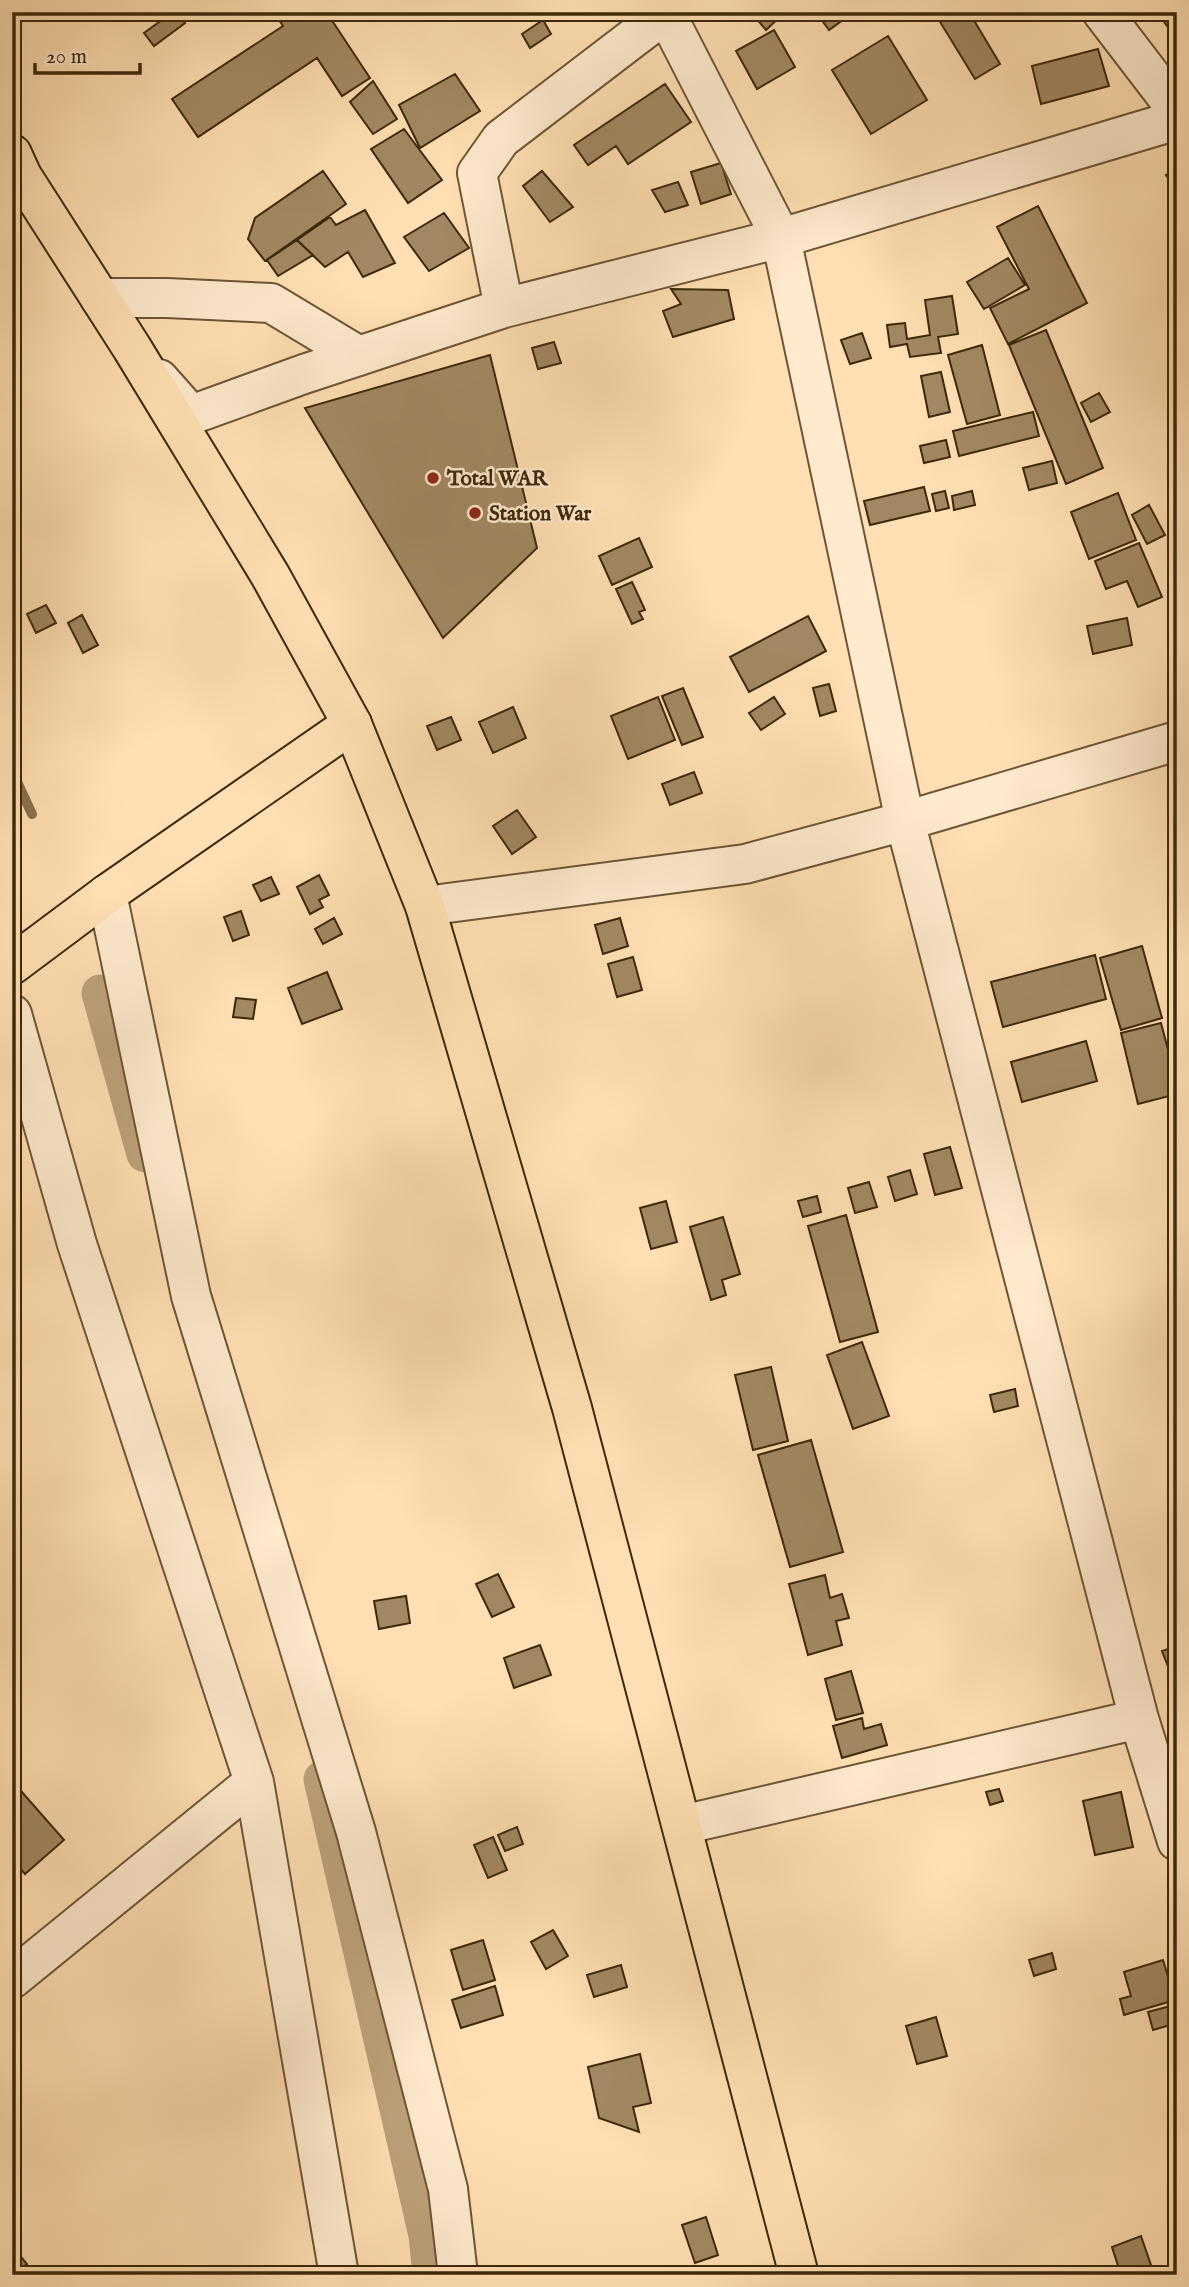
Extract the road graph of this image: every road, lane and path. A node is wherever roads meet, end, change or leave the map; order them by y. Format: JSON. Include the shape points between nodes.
{"nodes":[{"id":1,"x":1102,"y":12,"type":"edge"},
{"id":2,"x":666,"y":13,"type":"edge"},
{"id":3,"x":1177,"y":110,"type":"edge"},
{"id":4,"x":1177,"y":120,"type":"edge"},
{"id":5,"x":16,"y":165,"type":"edge"},
{"id":6,"x":781,"y":238,"type":"junction"},
{"id":7,"x":100,"y":298,"type":"junction"},
{"id":8,"x":505,"y":308,"type":"junction"},
{"id":9,"x":132,"y":348,"type":"junction"},
{"id":10,"x":359,"y":356,"type":"junction"},
{"id":11,"x":352,"y":724,"type":"junction"},
{"id":12,"x":1177,"y":741,"type":"edge"},
{"id":13,"x":905,"y":821,"type":"junction"},
{"id":14,"x":107,"y":894,"type":"junction"},
{"id":15,"x":425,"y":906,"type":"junction"},
{"id":16,"x":12,"y":965,"type":"edge"},
{"id":17,"x":12,"y":1014,"type":"edge"},
{"id":18,"x":1139,"y":1719,"type":"junction"},
{"id":19,"x":254,"y":1782,"type":"junction"},
{"id":20,"x":682,"y":1825,"type":"junction"},
{"id":21,"x":1177,"y":1841,"type":"edge"},
{"id":22,"x":12,"y":1979,"type":"edge"},
{"id":23,"x":339,"y":2275,"type":"edge"},
{"id":24,"x":458,"y":2275,"type":"edge"},
{"id":25,"x":799,"y":2275,"type":"edge"}],
"edges":[{"from":1,"to":3,"type":"street"},
{"from":2,"to":6,"type":"street"},
{"from":2,"to":8,"type":"street","via":[[502,139],[477,173]]},
{"from":4,"to":6,"type":"street"},
{"from":5,"to":7,"type":"main road"},
{"from":6,"to":8,"type":"street"},
{"from":6,"to":13,"type":"street"},
{"from":7,"to":9,"type":"main road"},
{"from":7,"to":10,"type":"street","via":[[271,303]]},
{"from":8,"to":10,"type":"street"},
{"from":9,"to":10,"type":"street","via":[[191,415]]},
{"from":9,"to":11,"type":"main road","via":[[270,575]]},
{"from":11,"to":14,"type":"main road"},
{"from":11,"to":15,"type":"main road"},
{"from":12,"to":13,"type":"street"},
{"from":13,"to":15,"type":"street","via":[[745,864]]},
{"from":13,"to":18,"type":"street"},
{"from":14,"to":16,"type":"main road"},
{"from":14,"to":24,"type":"street","via":[[191,1296],[356,1832],[448,2189]]},
{"from":15,"to":20,"type":"main road","via":[[572,1408]]},
{"from":17,"to":19,"type":"street","via":[[77,1244]]},
{"from":18,"to":20,"type":"street"},
{"from":18,"to":21,"type":"street"},
{"from":19,"to":22,"type":"street"},
{"from":19,"to":23,"type":"street"},
{"from":20,"to":25,"type":"main road"}]}
